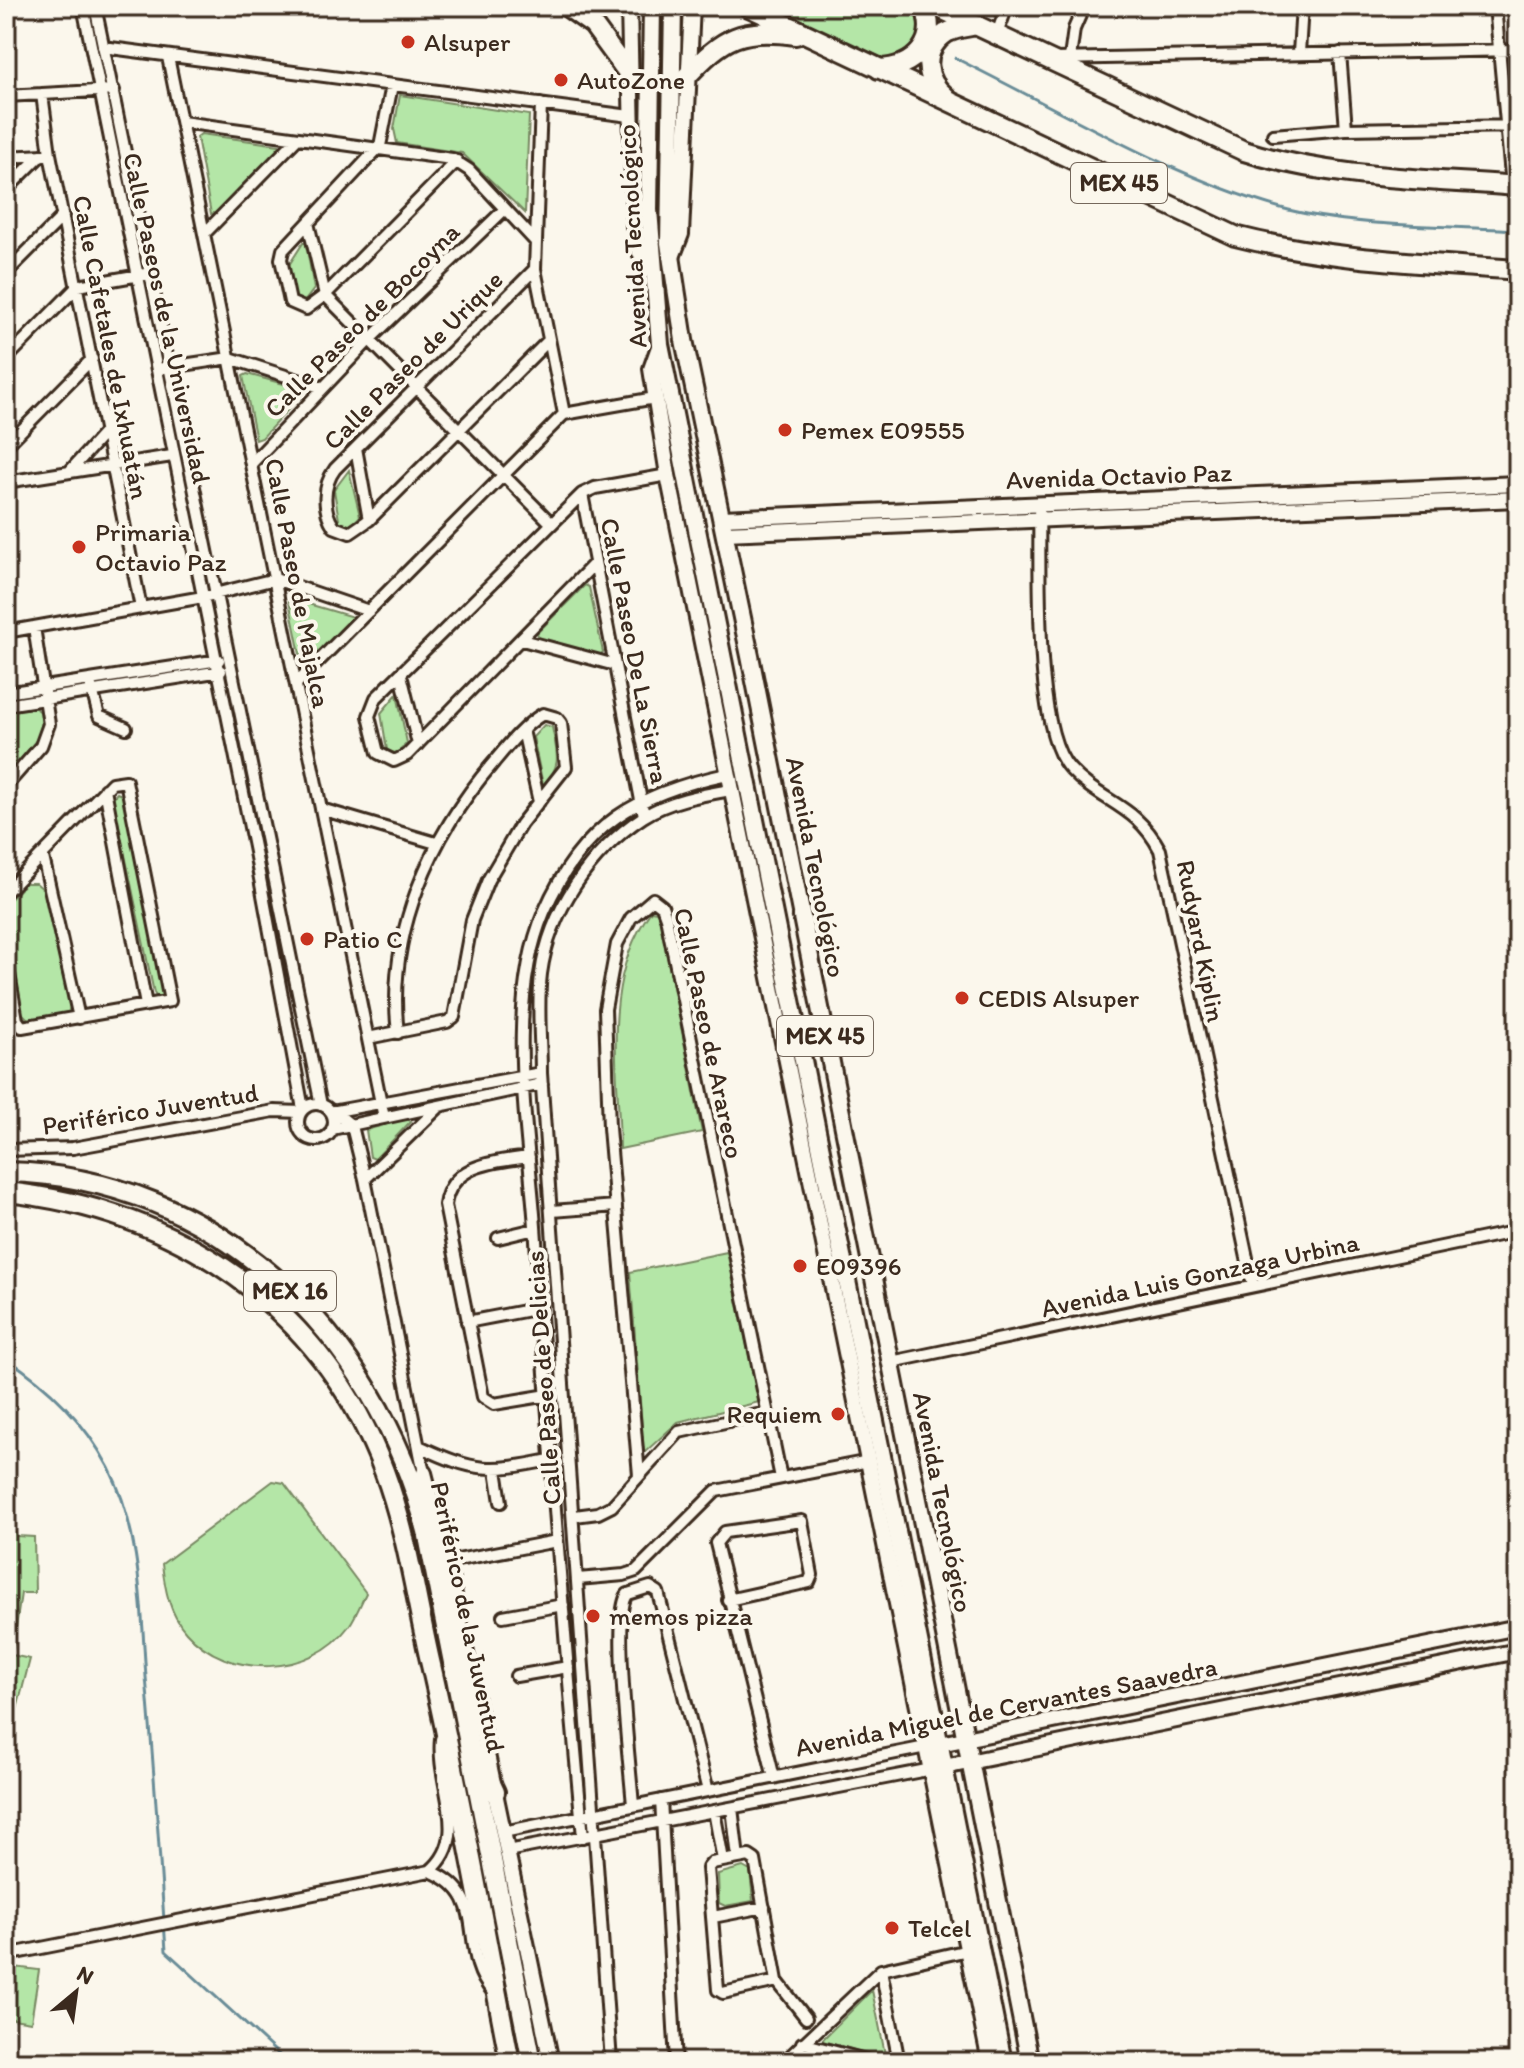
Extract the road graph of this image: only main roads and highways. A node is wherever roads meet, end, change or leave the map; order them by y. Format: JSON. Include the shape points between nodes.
{"nodes":[{"id":1,"x":566,"y":6,"type":"edge"},
{"id":2,"x":652,"y":6,"type":"edge"},
{"id":3,"x":673,"y":6,"type":"edge"},
{"id":4,"x":747,"y":6,"type":"edge"},
{"id":5,"x":924,"y":6,"type":"edge"},
{"id":6,"x":935,"y":6,"type":"edge"},
{"id":7,"x":977,"y":25,"type":"junction"},
{"id":8,"x":811,"y":37,"type":"junction"},
{"id":9,"x":879,"y":69,"type":"junction"},
{"id":10,"x":687,"y":76,"type":"road end"},
{"id":11,"x":631,"y":77,"type":"road end"},
{"id":12,"x":953,"y":103,"type":"junction"},
{"id":13,"x":1515,"y":186,"type":"edge"},
{"id":14,"x":1518,"y":270,"type":"edge"},
{"id":15,"x":6,"y":1172,"type":"edge"},
{"id":16,"x":6,"y":1192,"type":"edge"},
{"id":17,"x":861,"y":1210,"type":"junction"},
{"id":18,"x":834,"y":1216,"type":"junction"},
{"id":19,"x":424,"y":1473,"type":"road end"},
{"id":20,"x":427,"y":1531,"type":"junction"},
{"id":21,"x":466,"y":1732,"type":"junction"},
{"id":22,"x":495,"y":1792,"type":"road end"},
{"id":23,"x":510,"y":2062,"type":"edge"},
{"id":24,"x":532,"y":2062,"type":"edge"},
{"id":25,"x":1003,"y":2062,"type":"edge"},
{"id":26,"x":1030,"y":2062,"type":"edge"}],
"edges":[{"from":1,"to":11,"type":"highway","via":[[593,25]]},
{"from":2,"to":18,"type":"main road","name":"Avenida Tecnológico","number":"MEX 45","via":[[648,161],[660,344]]},
{"from":3,"to":17,"type":"main road","name":"Avenida Tecnológico","number":"MEX 45","via":[[667,184],[684,340]]},
{"from":4,"to":8,"type":"highway","number":"MEX 45"},
{"from":5,"to":9,"type":"highway","via":[[928,34],[916,58],[905,66]]},
{"from":6,"to":7,"type":"highway"},
{"from":7,"to":12,"type":"highway","via":[[944,34],[928,60],[932,84]]},
{"from":7,"to":13,"type":"highway","via":[[1061,58],[1244,151],[1286,164]]},
{"from":8,"to":9,"type":"highway","number":"MEX 45"},
{"from":8,"to":10,"type":"highway","via":[[737,35],[712,50]]},
{"from":9,"to":12,"type":"highway","number":"MEX 45"},
{"from":12,"to":14,"type":"highway","number":"MEX 45","via":[[1235,236],[1313,253]]},
{"from":15,"to":20,"type":"highway","name":"Periférico de la Juventud","number":"MEX 16","via":[[59,1177],[141,1199],[182,1216],[260,1265],[332,1333],[363,1377],[408,1467]]},
{"from":16,"to":23,"type":"highway","name":"Periférico de la Juventud","number":"MEX 16","via":[[106,1210],[189,1245],[276,1309],[313,1349],[356,1413],[384,1472],[444,1719]]},
{"from":17,"to":18,"type":"main road"},
{"from":17,"to":26,"type":"main road","name":"Avenida Tecnológico","number":"MEX 45"},
{"from":18,"to":25,"type":"main road","name":"Avenida Tecnológico","number":"MEX 45","via":[[933,1746]]},
{"from":19,"to":20,"type":"highway"},
{"from":20,"to":21,"type":"highway","name":"Periférico de la Juventud","number":"MEX 16"},
{"from":21,"to":22,"type":"highway"},
{"from":21,"to":24,"type":"highway","name":"Periférico de la Juventud","number":"MEX 16"}]}
